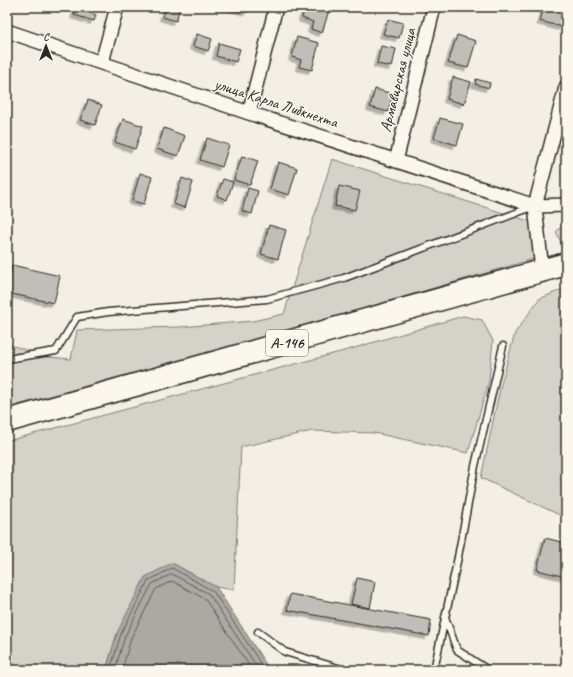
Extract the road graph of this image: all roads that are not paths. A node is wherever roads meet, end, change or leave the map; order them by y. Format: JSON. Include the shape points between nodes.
{"nodes":[{"id":1,"x":117,"y":7,"type":"edge"},
{"id":2,"x":276,"y":7,"type":"edge"},
{"id":3,"x":434,"y":7,"type":"edge"},
{"id":4,"x":7,"y":31,"type":"edge"},
{"id":5,"x":102,"y":62,"type":"junction"},
{"id":6,"x":566,"y":87,"type":"edge"},
{"id":7,"x":249,"y":113,"type":"junction"},
{"id":8,"x":396,"y":160,"type":"junction"},
{"id":9,"x":566,"y":205,"type":"edge"},
{"id":10,"x":536,"y":206,"type":"junction"},
{"id":11,"x":566,"y":264,"type":"edge"},
{"id":12,"x":542,"y":270,"type":"junction"},
{"id":13,"x":503,"y":346,"type":"dead end"},
{"id":14,"x":7,"y":359,"type":"edge"},
{"id":15,"x":7,"y":421,"type":"edge"},
{"id":16,"x":445,"y":617,"type":"junction"},
{"id":17,"x":258,"y":632,"type":"dead end"},
{"id":18,"x":345,"y":670,"type":"edge"},
{"id":19,"x":434,"y":670,"type":"edge"},
{"id":20,"x":488,"y":670,"type":"edge"}],
"edges":[{"from":1,"to":5,"type":"street"},
{"from":2,"to":7,"type":"street"},
{"from":3,"to":8,"type":"street","name":"Армавирская улица"},
{"from":4,"to":5,"type":"street","name":"улица Карла Либкнехта"},
{"from":5,"to":7,"type":"street","name":"улица Карла Либкнехта"},
{"from":6,"to":10,"type":"street"},
{"from":7,"to":8,"type":"street","name":"улица Карла Либкнехта"},
{"from":8,"to":10,"type":"street","name":"улица Карла Либкнехта"},
{"from":9,"to":10,"type":"street"},
{"from":10,"to":12,"type":"street"},
{"from":10,"to":14,"type":"lane","via":[[344,278],[267,300],[108,312],[77,317],[56,351]]},
{"from":11,"to":12,"type":"highway","number":"А-146"},
{"from":12,"to":15,"type":"highway","number":"А-146"},
{"from":13,"to":16,"type":"lane","via":[[475,466]]},
{"from":16,"to":19,"type":"lane"},
{"from":16,"to":20,"type":"lane","via":[[457,650]]},
{"from":17,"to":18,"type":"lane","via":[[285,652]]}]}
